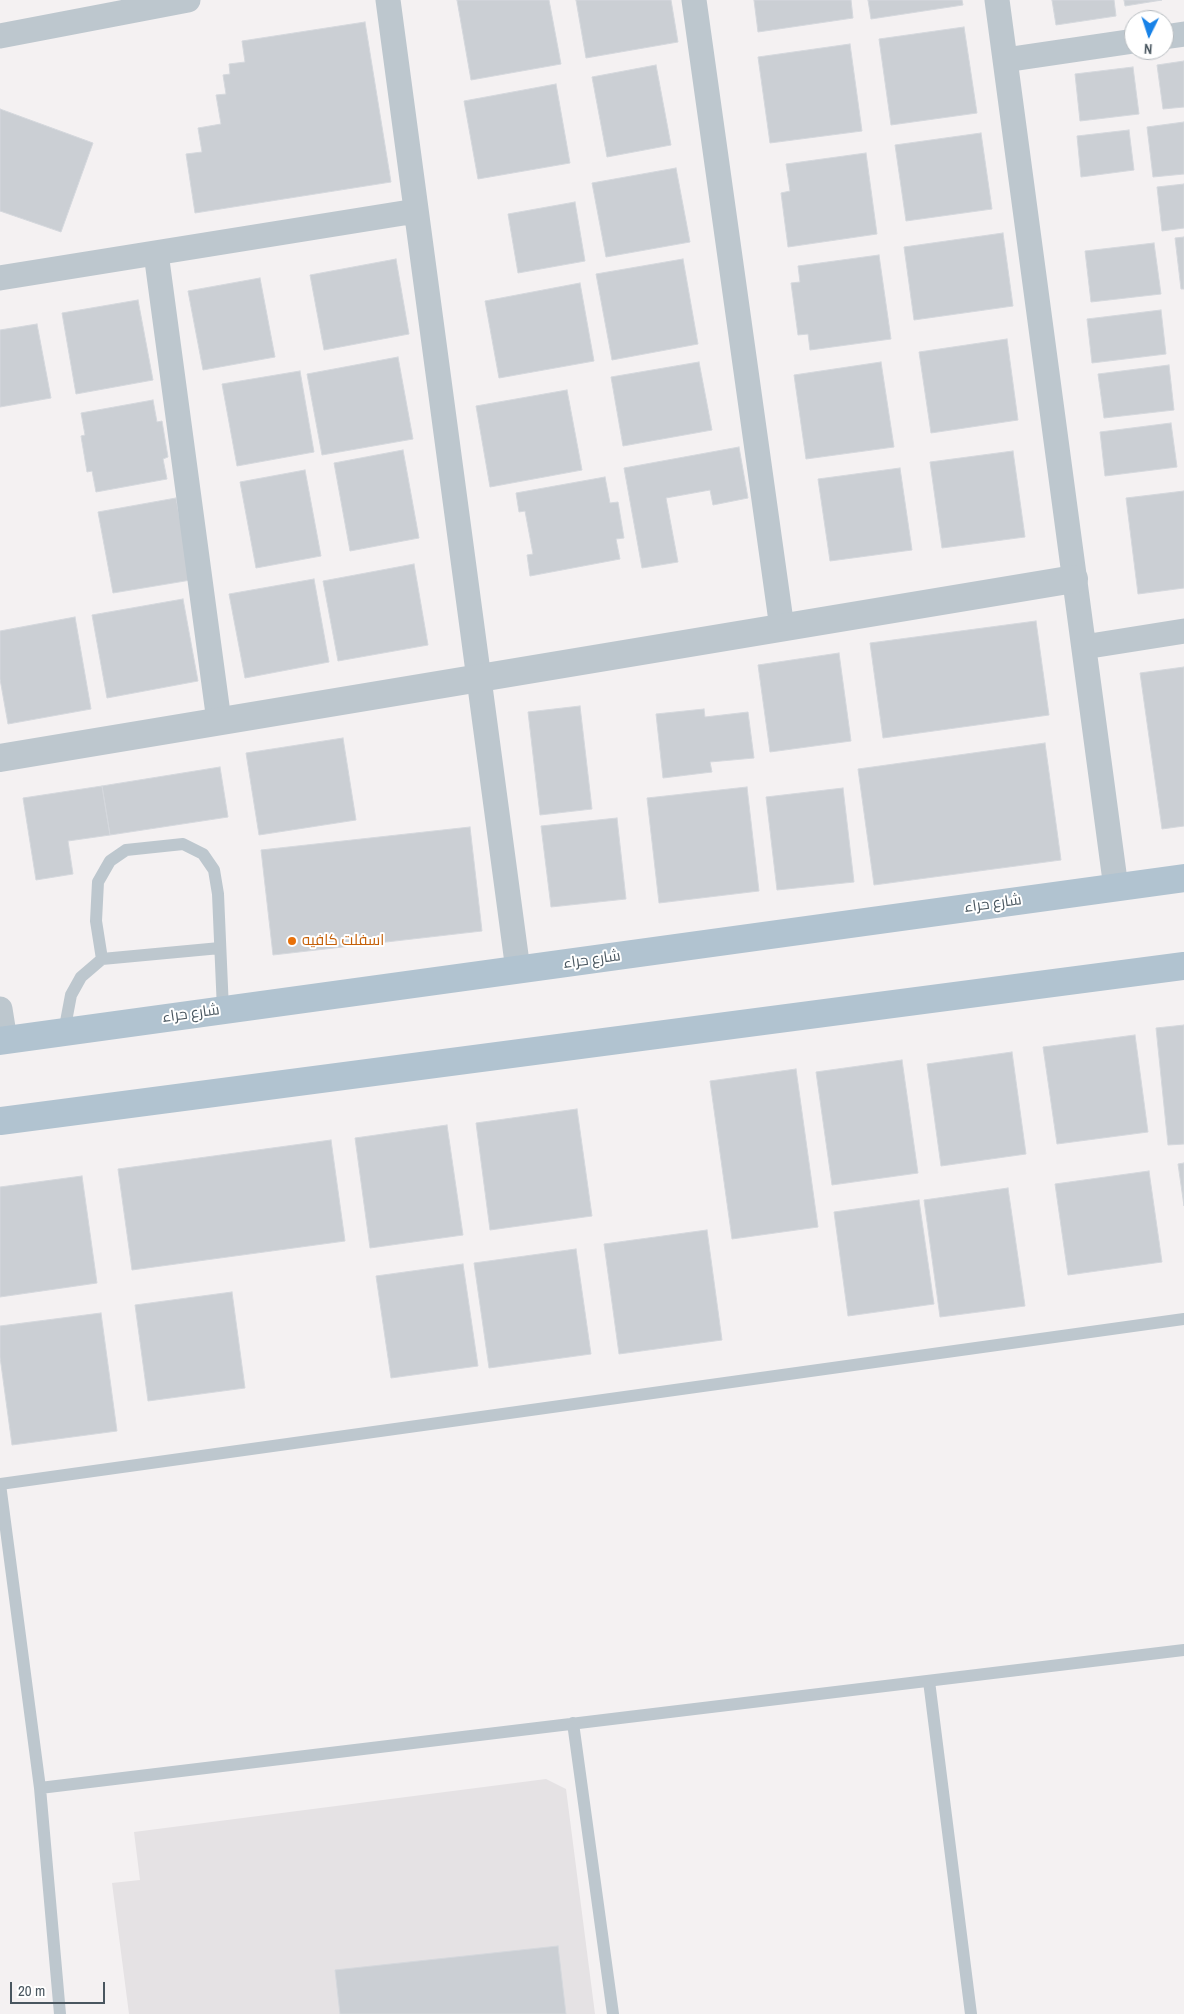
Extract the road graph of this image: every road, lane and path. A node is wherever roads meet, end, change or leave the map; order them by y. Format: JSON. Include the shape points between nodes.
{"nodes":[{"id":1,"x":188,"y":0,"type":"edge"},
{"id":2,"x":388,"y":0,"type":"edge"},
{"id":3,"x":694,"y":0,"type":"edge"},
{"id":4,"x":997,"y":0,"type":"edge"},
{"id":5,"x":113,"y":7,"type":"edge"},
{"id":6,"x":0,"y":36,"type":"edge"},
{"id":7,"x":1124,"y":42,"type":"edge"},
{"id":8,"x":1005,"y":60,"type":"junction"},
{"id":9,"x":416,"y":211,"type":"junction"},
{"id":10,"x":156,"y":253,"type":"junction"},
{"id":11,"x":0,"y":278,"type":"edge"},
{"id":12,"x":1074,"y":580,"type":"junction"},
{"id":13,"x":782,"y":628,"type":"junction"},
{"id":14,"x":1184,"y":631,"type":"edge"},
{"id":15,"x":1084,"y":647,"type":"junction"},
{"id":16,"x":479,"y":679,"type":"junction"},
{"id":17,"x":219,"y":721,"type":"junction"},
{"id":18,"x":0,"y":758,"type":"edge"},
{"id":19,"x":1184,"y":878,"type":"edge"},
{"id":20,"x":1116,"y":888,"type":"junction"},
{"id":21,"x":220,"y":948,"type":"junction"},
{"id":22,"x":102,"y":959,"type":"junction"},
{"id":23,"x":1184,"y":966,"type":"edge"},
{"id":24,"x":518,"y":970,"type":"junction"},
{"id":25,"x":0,"y":1009,"type":"edge"},
{"id":26,"x":223,"y":1010,"type":"junction"},
{"id":27,"x":64,"y":1032,"type":"junction"},
{"id":28,"x":2,"y":1040,"type":"edge"},
{"id":29,"x":0,"y":1121,"type":"edge"},
{"id":30,"x":1184,"y":1319,"type":"edge"},
{"id":31,"x":0,"y":1484,"type":"edge"},
{"id":32,"x":1184,"y":1650,"type":"edge"},
{"id":33,"x":929,"y":1681,"type":"junction"},
{"id":34,"x":573,"y":1723,"type":"junction"},
{"id":35,"x":40,"y":1788,"type":"junction"},
{"id":36,"x":60,"y":2014,"type":"edge"},
{"id":37,"x":613,"y":2014,"type":"edge"},
{"id":38,"x":971,"y":2014,"type":"edge"}],
"edges":[{"from":1,"to":5,"type":"street"},
{"from":2,"to":9,"type":"street"},
{"from":3,"to":13,"type":"street"},
{"from":4,"to":8,"type":"street"},
{"from":5,"to":6,"type":"street"},
{"from":7,"to":8,"type":"street"},
{"from":8,"to":12,"type":"street"},
{"from":9,"to":10,"type":"street"},
{"from":9,"to":16,"type":"street"},
{"from":10,"to":11,"type":"street"},
{"from":10,"to":17,"type":"street"},
{"from":12,"to":13,"type":"street"},
{"from":12,"to":15,"type":"street"},
{"from":13,"to":16,"type":"street"},
{"from":14,"to":15,"type":"street"},
{"from":15,"to":20,"type":"street"},
{"from":16,"to":17,"type":"street"},
{"from":16,"to":24,"type":"street"},
{"from":17,"to":18,"type":"street"},
{"from":19,"to":20,"type":"main road","name":"شارع حراء"},
{"from":20,"to":24,"type":"main road","name":"شارع حراء"},
{"from":21,"to":22,"type":"lane"},
{"from":21,"to":22,"type":"lane","via":[[214,870],[202,854],[183,844],[126,850],[110,861],[98,882],[96,921]]},
{"from":21,"to":26,"type":"lane"},
{"from":22,"to":27,"type":"lane","via":[[81,977],[71,995]]},
{"from":23,"to":29,"type":"main road"},
{"from":24,"to":26,"type":"main road","name":"شارع حراء"},
{"from":25,"to":28,"type":"street"},
{"from":26,"to":27,"type":"main road","name":"شارع حراء"},
{"from":27,"to":28,"type":"main road","name":"شارع حراء"},
{"from":30,"to":31,"type":"lane"},
{"from":31,"to":35,"type":"lane"},
{"from":32,"to":33,"type":"lane"},
{"from":33,"to":34,"type":"lane"},
{"from":33,"to":38,"type":"lane"},
{"from":34,"to":35,"type":"lane"},
{"from":34,"to":37,"type":"lane"},
{"from":35,"to":36,"type":"lane"}]}
